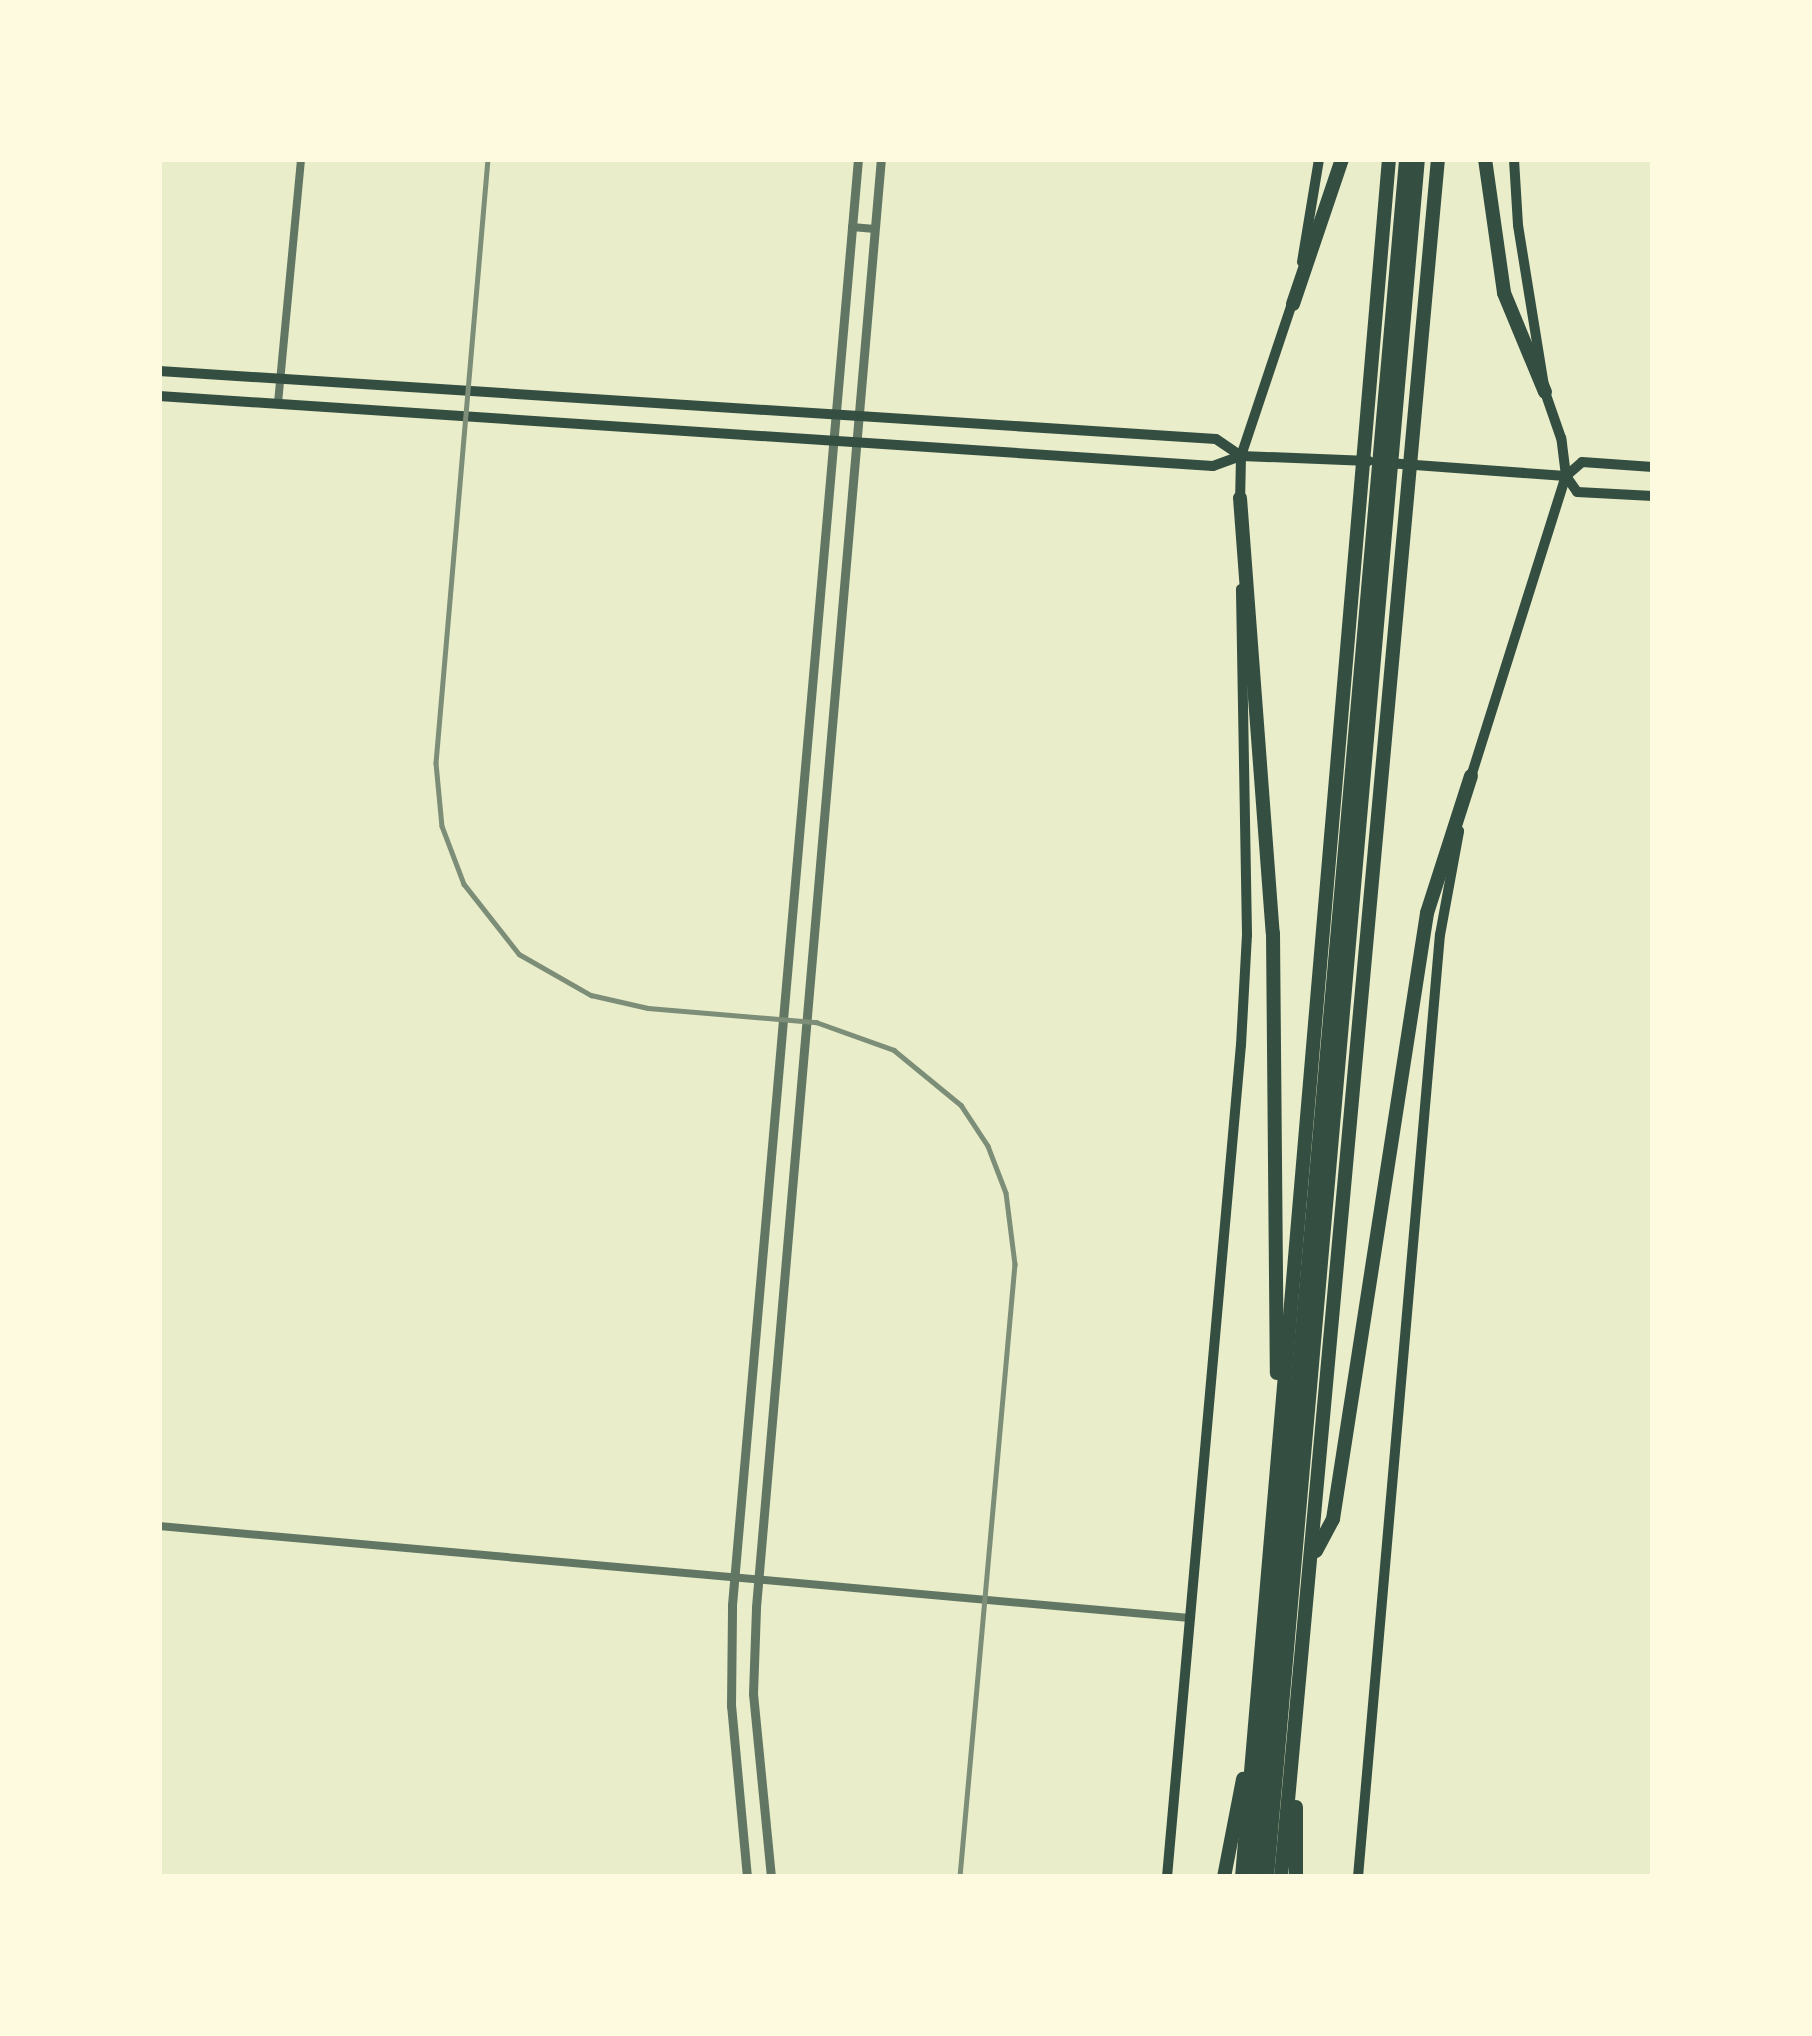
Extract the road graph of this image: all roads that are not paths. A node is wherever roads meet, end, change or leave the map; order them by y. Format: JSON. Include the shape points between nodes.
{"nodes":[{"id":1,"x":301,"y":159,"type":"edge"},
{"id":2,"x":858,"y":159,"type":"edge"},
{"id":3,"x":881,"y":159,"type":"edge"},
{"id":4,"x":1319,"y":159,"type":"edge"},
{"id":5,"x":1342,"y":159,"type":"edge"},
{"id":6,"x":1389,"y":159,"type":"edge"},
{"id":7,"x":1406,"y":159,"type":"edge"},
{"id":8,"x":1418,"y":159,"type":"edge"},
{"id":9,"x":1438,"y":159,"type":"edge"},
{"id":10,"x":1485,"y":159,"type":"edge"},
{"id":11,"x":1514,"y":159,"type":"edge"},
{"id":12,"x":852,"y":227,"type":"junction"},
{"id":13,"x":875,"y":229,"type":"junction"},
{"id":14,"x":1293,"y":304,"type":"junction"},
{"id":15,"x":159,"y":371,"type":"edge"},
{"id":16,"x":280,"y":378,"type":"junction"},
{"id":17,"x":1545,"y":392,"type":"junction"},
{"id":18,"x":159,"y":396,"type":"edge"},
{"id":19,"x":278,"y":403,"type":"junction"},
{"id":20,"x":836,"y":416,"type":"junction"},
{"id":21,"x":859,"y":417,"type":"junction"},
{"id":22,"x":834,"y":440,"type":"junction"},
{"id":23,"x":857,"y":442,"type":"junction"},
{"id":24,"x":1241,"y":456,"type":"junction"},
{"id":25,"x":1653,"y":467,"type":"edge"},
{"id":26,"x":1566,"y":476,"type":"junction"},
{"id":27,"x":1653,"y":496,"type":"edge"},
{"id":28,"x":1240,"y":498,"type":"junction"},
{"id":29,"x":1471,"y":776,"type":"junction"},
{"id":30,"x":1275,"y":1497,"type":"junction"},
{"id":31,"x":159,"y":1526,"type":"edge"},
{"id":32,"x":1314,"y":1555,"type":"junction"},
{"id":33,"x":734,"y":1579,"type":"junction"},
{"id":34,"x":758,"y":1581,"type":"junction"},
{"id":35,"x":1190,"y":1618,"type":"junction"},
{"id":36,"x":1257,"y":1704,"type":"junction"},
{"id":37,"x":1296,"y":1718,"type":"junction"},
{"id":38,"x":747,"y":1877,"type":"edge"},
{"id":39,"x":771,"y":1877,"type":"edge"},
{"id":40,"x":1167,"y":1877,"type":"edge"},
{"id":41,"x":1224,"y":1877,"type":"edge"},
{"id":42,"x":1242,"y":1877,"type":"edge"},
{"id":43,"x":1255,"y":1877,"type":"edge"},
{"id":44,"x":1267,"y":1877,"type":"edge"},
{"id":45,"x":1281,"y":1877,"type":"edge"},
{"id":46,"x":1296,"y":1877,"type":"edge"},
{"id":47,"x":1358,"y":1877,"type":"edge"}],
"edges":[{"from":1,"to":16,"type":"street"},
{"from":2,"to":12,"type":"street"},
{"from":3,"to":13,"type":"street"},
{"from":4,"to":14,"type":"main road"},
{"from":5,"to":14,"type":"highway"},
{"from":6,"to":30,"type":"highway"},
{"from":7,"to":43,"type":"highway"},
{"from":8,"to":44,"type":"highway"},
{"from":9,"to":32,"type":"highway"},
{"from":10,"to":17,"type":"highway","via":[[1504,292]]},
{"from":11,"to":17,"type":"main road"},
{"from":12,"to":13,"type":"street"},
{"from":12,"to":20,"type":"street"},
{"from":13,"to":21,"type":"street"},
{"from":14,"to":24,"type":"main road"},
{"from":15,"to":16,"type":"main road"},
{"from":16,"to":19,"type":"street"},
{"from":16,"to":20,"type":"main road"},
{"from":17,"to":26,"type":"main road"},
{"from":18,"to":19,"type":"main road"},
{"from":19,"to":22,"type":"main road"},
{"from":20,"to":21,"type":"main road"},
{"from":20,"to":22,"type":"street"},
{"from":21,"to":23,"type":"street"},
{"from":21,"to":24,"type":"main road","via":[[1216,440]]},
{"from":22,"to":23,"type":"main road"},
{"from":22,"to":33,"type":"street"},
{"from":23,"to":24,"type":"main road","via":[[1213,466]]},
{"from":23,"to":34,"type":"street"},
{"from":24,"to":26,"type":"main road"},
{"from":24,"to":28,"type":"main road"},
{"from":25,"to":26,"type":"main road","via":[[1582,462]]},
{"from":26,"to":27,"type":"main road","via":[[1577,492]]},
{"from":26,"to":29,"type":"main road"},
{"from":28,"to":30,"type":"highway","via":[[1277,1042]]},
{"from":28,"to":35,"type":"main road","via":[[1247,935]]},
{"from":29,"to":32,"type":"highway","via":[[1427,913],[1334,1519]]},
{"from":29,"to":47,"type":"main road","via":[[1440,934]]},
{"from":30,"to":36,"type":"highway"},
{"from":31,"to":33,"type":"street"},
{"from":32,"to":37,"type":"highway"},
{"from":33,"to":34,"type":"street"},
{"from":33,"to":38,"type":"street","via":[[729,1666]]},
{"from":34,"to":35,"type":"street"},
{"from":34,"to":39,"type":"street","via":[[753,1694]]},
{"from":35,"to":40,"type":"main road"},
{"from":36,"to":41,"type":"highway"},
{"from":36,"to":42,"type":"highway"},
{"from":37,"to":45,"type":"highway"},
{"from":37,"to":46,"type":"highway"}]}
